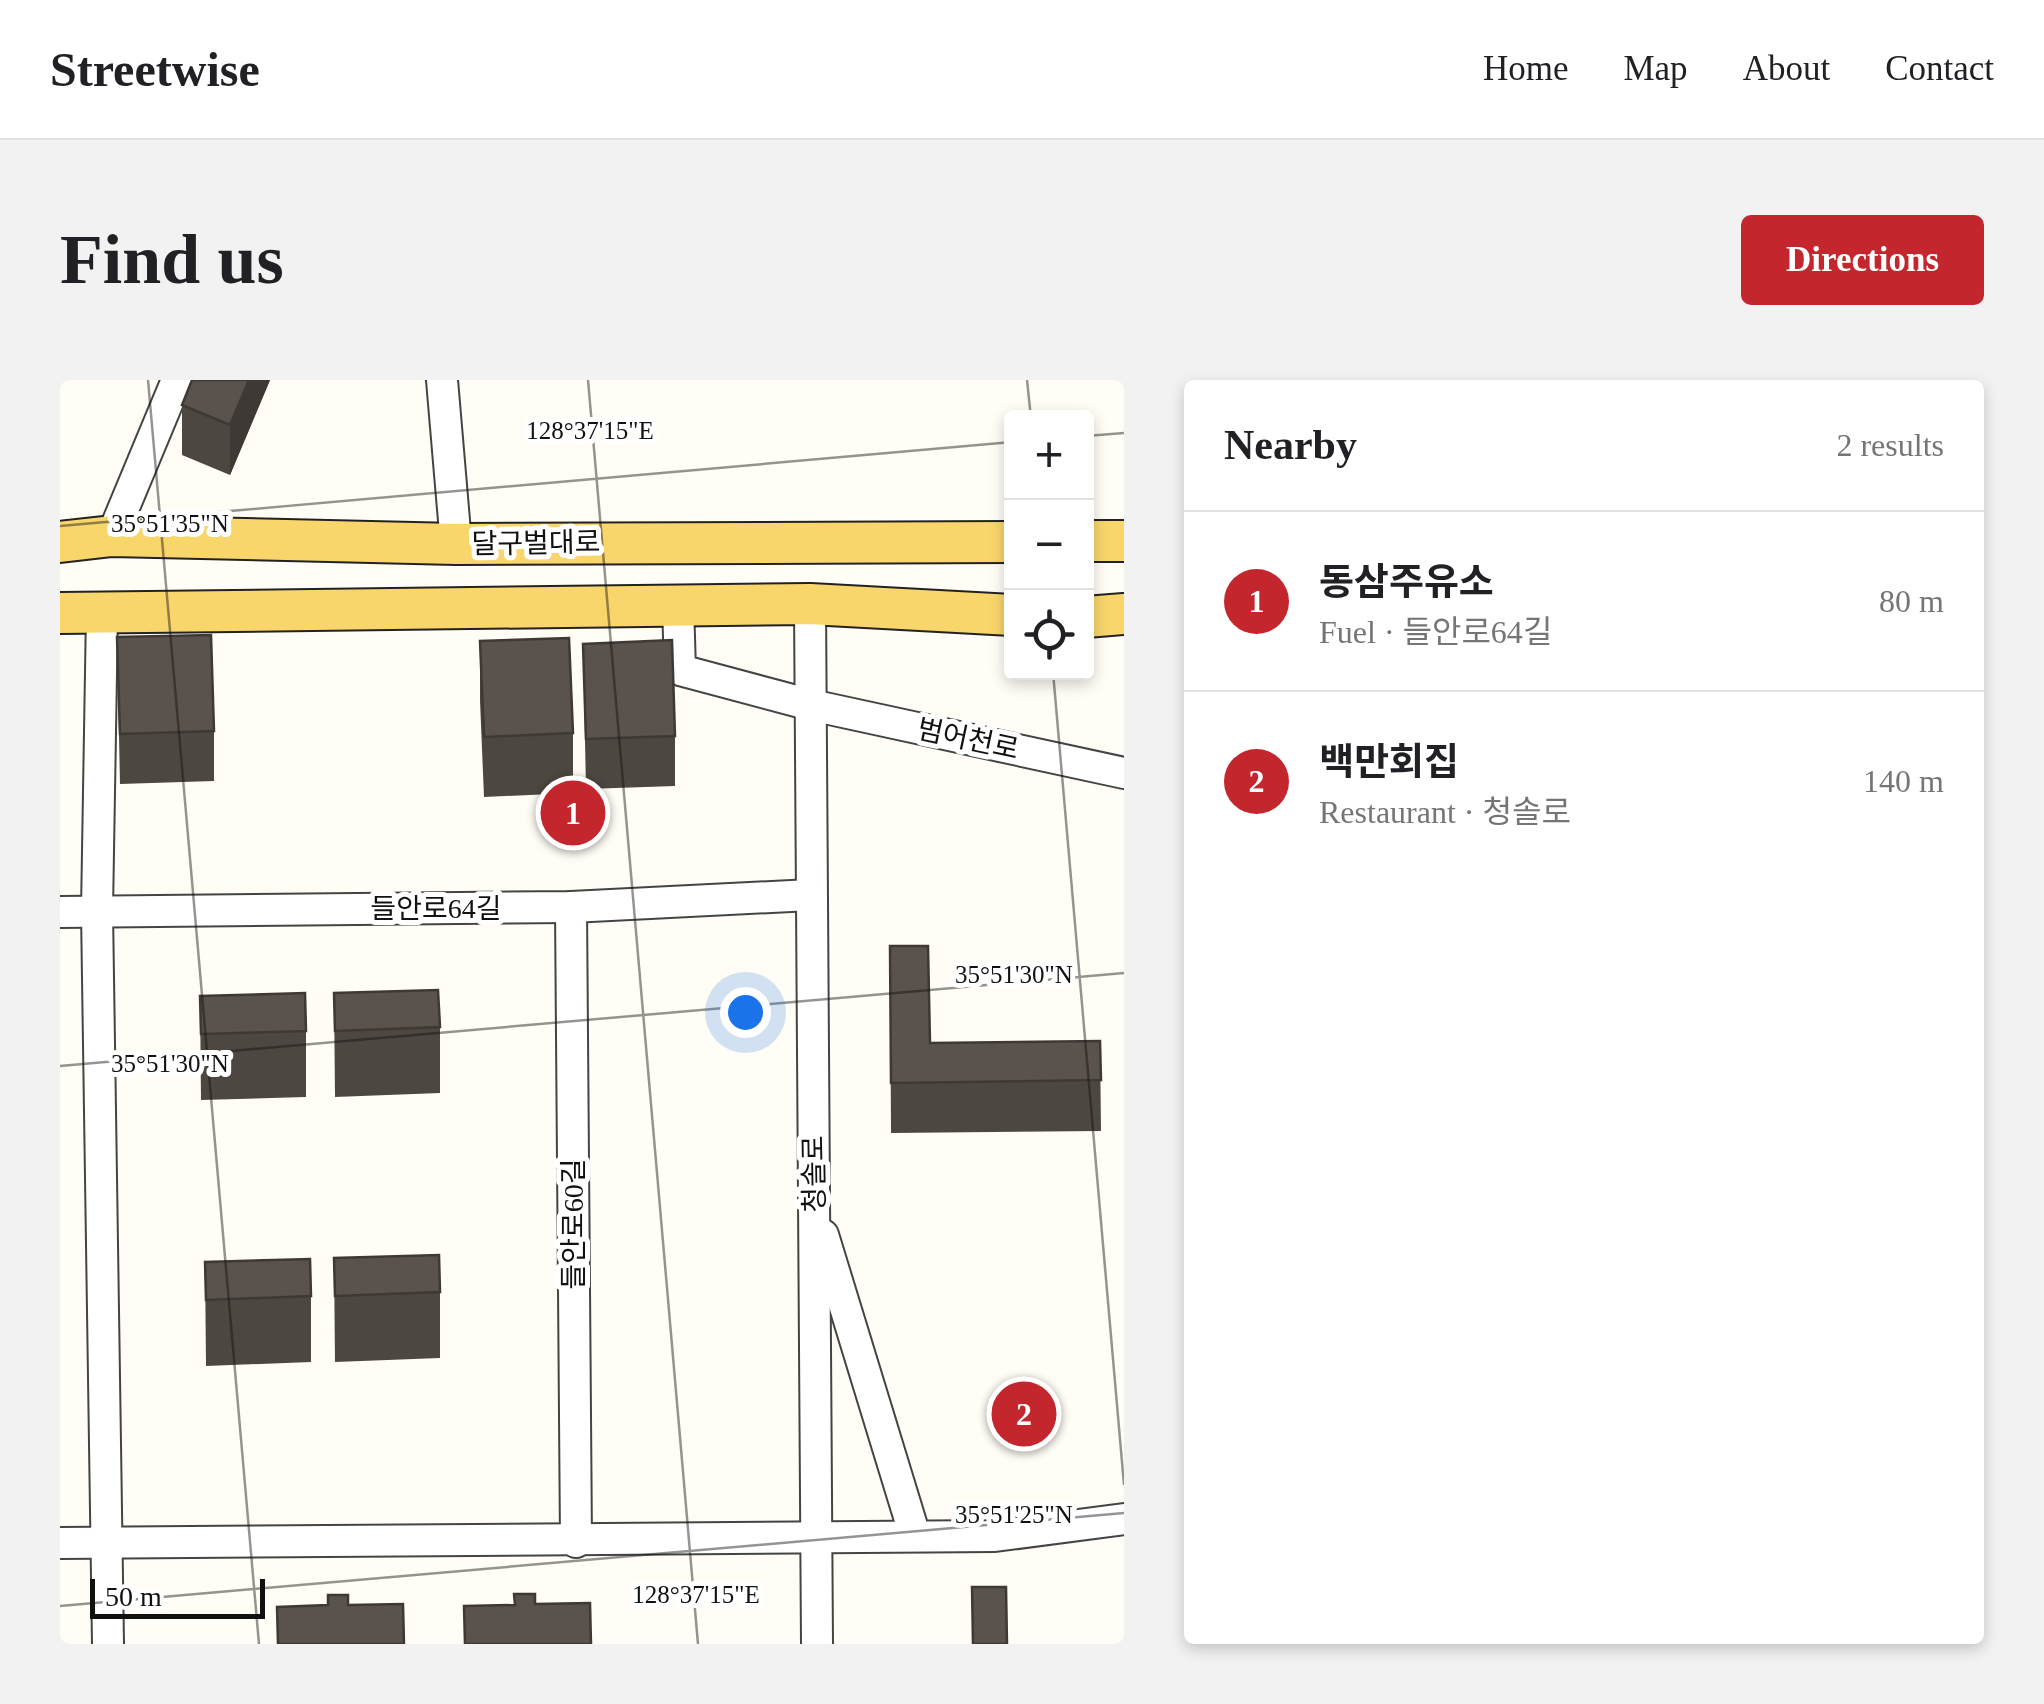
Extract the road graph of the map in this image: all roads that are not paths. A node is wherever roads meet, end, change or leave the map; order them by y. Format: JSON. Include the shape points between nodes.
{"nodes":[{"id":1,"x":178,"y":380,"type":"edge"},
{"id":2,"x":442,"y":380,"type":"edge"},
{"id":3,"x":112,"y":536,"type":"junction"},
{"id":4,"x":1124,"y":541,"type":"edge"},
{"id":5,"x":60,"y":542,"type":"edge"},
{"id":6,"x":1004,"y":542,"type":"edge"},
{"id":7,"x":1094,"y":542,"type":"edge"},
{"id":8,"x":456,"y":544,"type":"junction"},
{"id":9,"x":678,"y":604,"type":"junction"},
{"id":10,"x":810,"y":604,"type":"junction"},
{"id":11,"x":102,"y":612,"type":"junction"},
{"id":12,"x":60,"y":613,"type":"edge"},
{"id":13,"x":1124,"y":614,"type":"edge"},
{"id":14,"x":1004,"y":615,"type":"edge"},
{"id":15,"x":1094,"y":616,"type":"edge"},
{"id":16,"x":811,"y":705,"type":"junction"},
{"id":17,"x":1124,"y":773,"type":"edge"},
{"id":18,"x":811,"y":896,"type":"junction"},
{"id":19,"x":571,"y":907,"type":"junction"},
{"id":20,"x":96,"y":911,"type":"junction"},
{"id":21,"x":60,"y":912,"type":"edge"},
{"id":22,"x":814,"y":1203,"type":"junction"},
{"id":23,"x":1124,"y":1519,"type":"edge"},
{"id":24,"x":915,"y":1536,"type":"junction"},
{"id":25,"x":817,"y":1538,"type":"junction"},
{"id":26,"x":576,"y":1542,"type":"junction"},
{"id":27,"x":60,"y":1543,"type":"edge"},
{"id":28,"x":107,"y":1543,"type":"junction"},
{"id":29,"x":108,"y":1644,"type":"edge"},
{"id":30,"x":817,"y":1644,"type":"edge"}],
"edges":[{"from":1,"to":3,"type":"street"},
{"from":2,"to":8,"type":"street"},
{"from":3,"to":5,"type":"main road","name":"달구벌대로"},
{"from":3,"to":8,"type":"main road","name":"달구벌대로"},
{"from":4,"to":7,"type":"main road"},
{"from":6,"to":8,"type":"main road","name":"달구벌대로"},
{"from":9,"to":10,"type":"main road"},
{"from":9,"to":11,"type":"main road"},
{"from":9,"to":16,"type":"street","name":"범어천로","via":[[680,670]]},
{"from":10,"to":14,"type":"main road"},
{"from":10,"to":16,"type":"street","name":"청솔로"},
{"from":11,"to":12,"type":"main road"},
{"from":11,"to":20,"type":"street"},
{"from":13,"to":15,"type":"main road"},
{"from":16,"to":17,"type":"street","name":"범어천로"},
{"from":16,"to":18,"type":"street","name":"청솔로"},
{"from":18,"to":19,"type":"street","name":"들안로64길"},
{"from":18,"to":22,"type":"street","name":"청솔로"},
{"from":19,"to":20,"type":"street","name":"들안로64길"},
{"from":19,"to":26,"type":"street","name":"들안로60길"},
{"from":20,"to":21,"type":"street","name":"들안로64길"},
{"from":20,"to":28,"type":"street"},
{"from":22,"to":24,"type":"street"},
{"from":22,"to":25,"type":"street","name":"청솔로"},
{"from":23,"to":24,"type":"street","via":[[995,1536]]},
{"from":24,"to":25,"type":"street"},
{"from":25,"to":26,"type":"street"},
{"from":25,"to":30,"type":"street","name":"청솔로"},
{"from":26,"to":28,"type":"street"},
{"from":27,"to":28,"type":"street"},
{"from":28,"to":29,"type":"street"}]}
